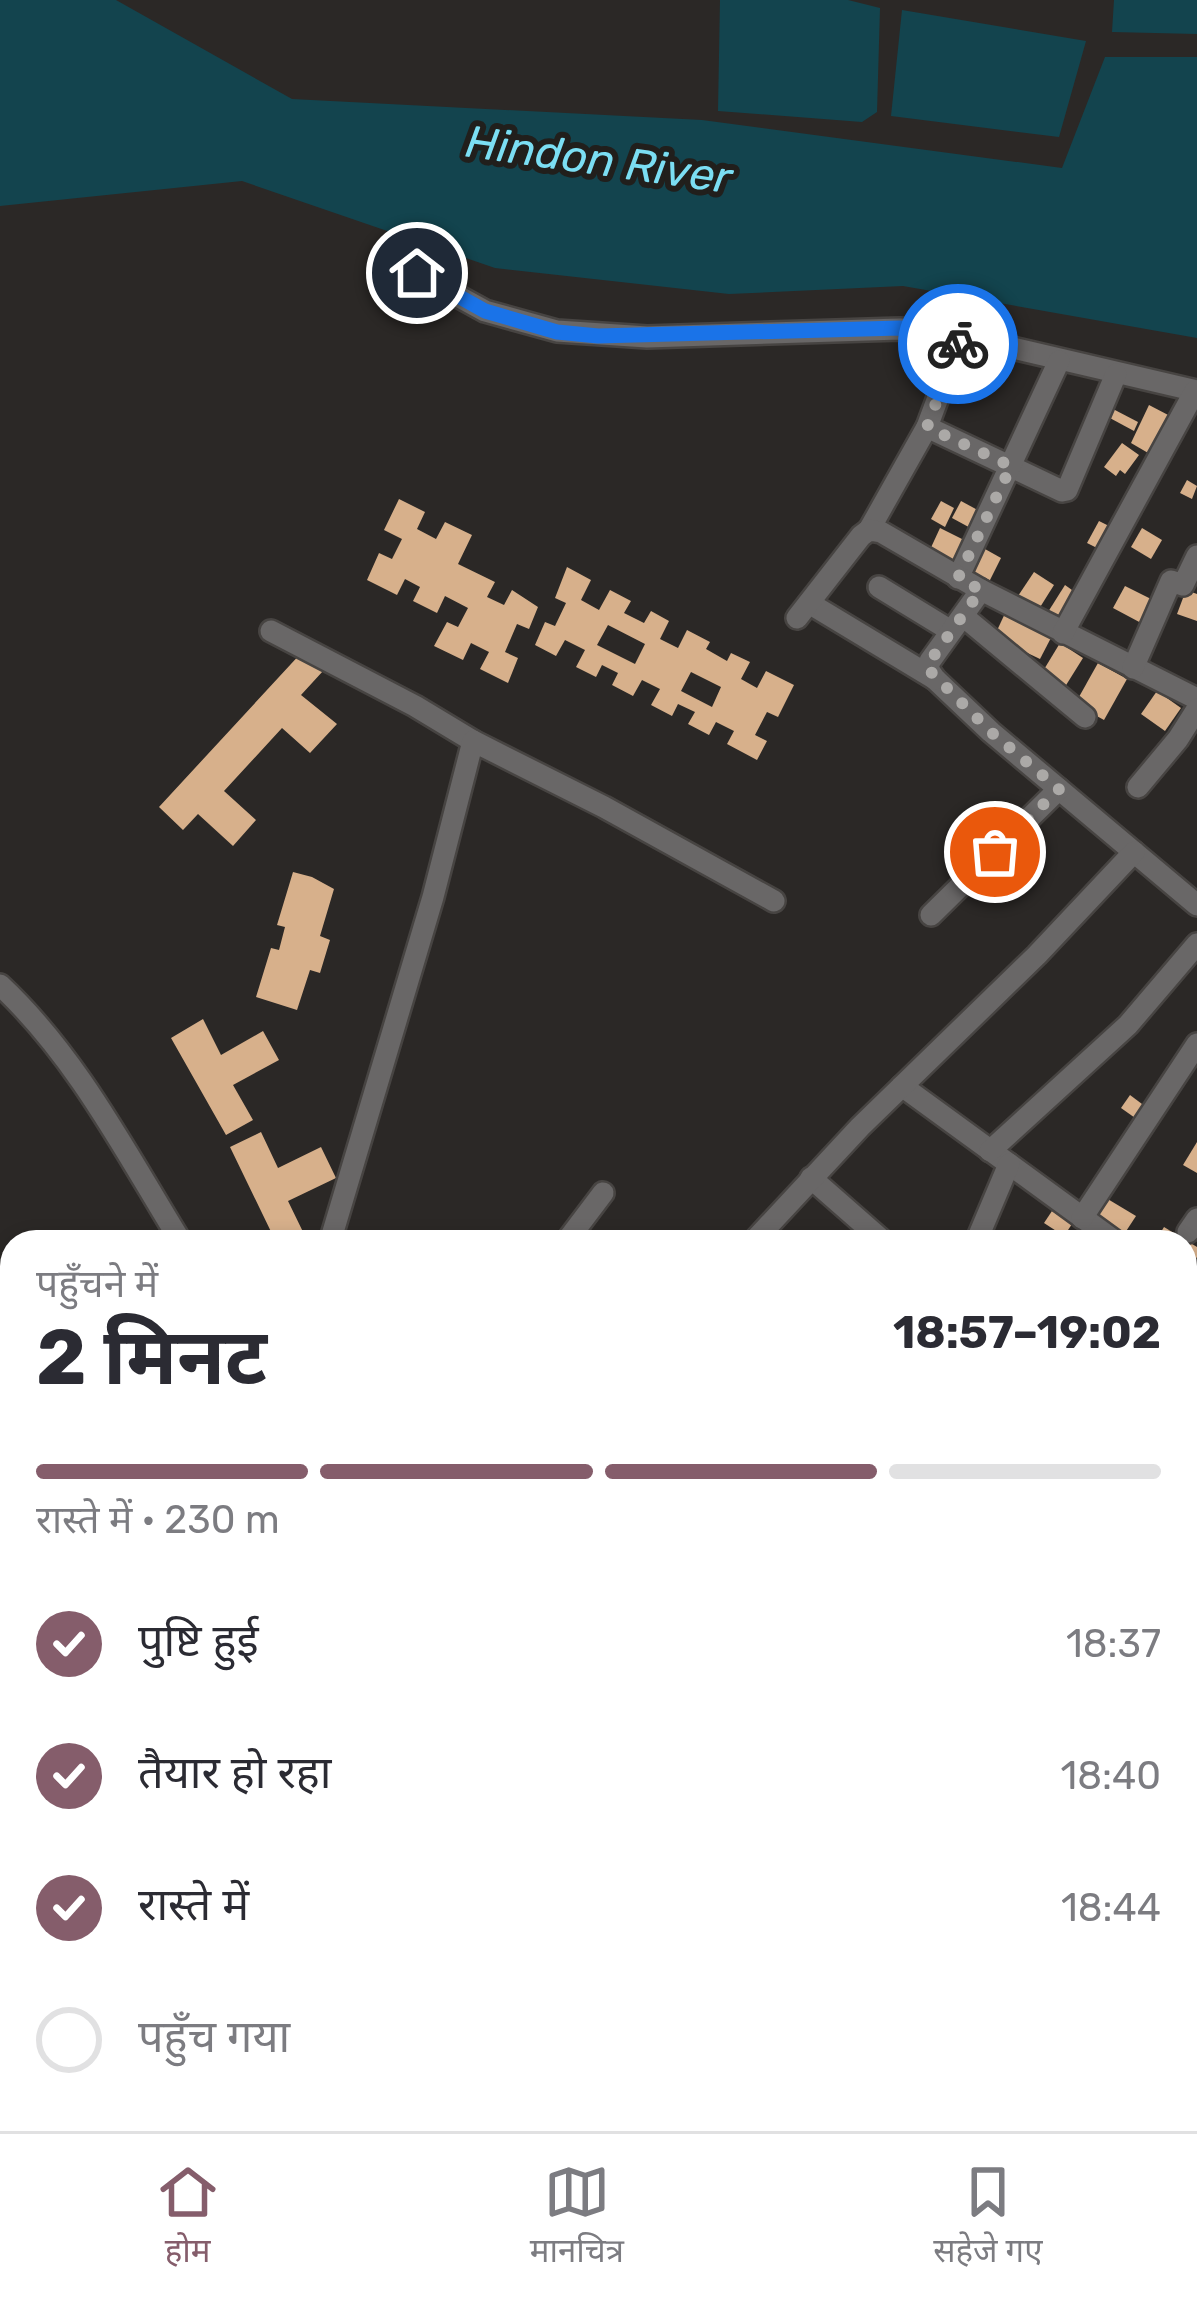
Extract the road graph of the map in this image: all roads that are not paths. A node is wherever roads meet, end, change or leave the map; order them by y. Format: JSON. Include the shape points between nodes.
{"nodes":[{"id":1,"x":383,"y":255,"type":"dead end"},
{"id":2,"x":961,"y":336,"type":"junction"},
{"id":3,"x":1059,"y":361,"type":"junction"},
{"id":4,"x":1116,"y":374,"type":"junction"},
{"id":5,"x":1196,"y":391,"type":"edge"},
{"id":6,"x":927,"y":427,"type":"junction"},
{"id":7,"x":1011,"y":466,"type":"junction"},
{"id":8,"x":869,"y":530,"type":"junction"},
{"id":9,"x":1197,"y":556,"type":"edge"},
{"id":10,"x":958,"y":578,"type":"junction"},
{"id":11,"x":879,"y":586,"type":"dead end"},
{"id":12,"x":981,"y":590,"type":"junction"},
{"id":13,"x":957,"y":623,"type":"junction"},
{"id":14,"x":271,"y":631,"type":"dead end"},
{"id":15,"x":1063,"y":633,"type":"junction"},
{"id":16,"x":1133,"y":668,"type":"junction"},
{"id":17,"x":935,"y":679,"type":"junction"},
{"id":18,"x":1197,"y":699,"type":"edge"},
{"id":19,"x":1197,"y":709,"type":"edge"},
{"id":20,"x":1085,"y":717,"type":"dead end"},
{"id":21,"x":1178,"y":740,"type":"junction"},
{"id":22,"x":473,"y":741,"type":"junction"},
{"id":23,"x":1197,"y":757,"type":"edge"},
{"id":24,"x":1138,"y":787,"type":"dead end"},
{"id":25,"x":1059,"y":789,"type":"junction"},
{"id":26,"x":1134,"y":852,"type":"junction"},
{"id":27,"x":774,"y":901,"type":"dead end"},
{"id":28,"x":1197,"y":905,"type":"edge"},
{"id":29,"x":931,"y":915,"type":"dead end"},
{"id":30,"x":1197,"y":944,"type":"edge"},
{"id":31,"x":0,"y":985,"type":"edge"},
{"id":32,"x":1197,"y":1044,"type":"edge"},
{"id":33,"x":902,"y":1086,"type":"junction"},
{"id":34,"x":999,"y":1158,"type":"junction"},
{"id":35,"x":812,"y":1178,"type":"junction"},
{"id":36,"x":603,"y":1193,"type":"dead end"},
{"id":37,"x":1082,"y":1218,"type":"junction"},
{"id":38,"x":175,"y":1230,"type":"edge"},
{"id":39,"x":334,"y":1230,"type":"edge"},
{"id":40,"x":575,"y":1230,"type":"edge"},
{"id":41,"x":769,"y":1230,"type":"edge"},
{"id":42,"x":870,"y":1230,"type":"edge"},
{"id":43,"x":979,"y":1230,"type":"edge"},
{"id":44,"x":1099,"y":1230,"type":"edge"}],
"edges":[{"from":1,"to":2,"type":"street","via":[[485,311],[557,332],[647,337],[900,328]]},
{"from":2,"to":3,"type":"street"},
{"from":2,"to":6,"type":"street"},
{"from":3,"to":4,"type":"street"},
{"from":3,"to":7,"type":"street"},
{"from":4,"to":5,"type":"street"},
{"from":4,"to":7,"type":"street","via":[[1067,490]]},
{"from":5,"to":15,"type":"street"},
{"from":6,"to":7,"type":"street"},
{"from":6,"to":8,"type":"street"},
{"from":7,"to":10,"type":"street"},
{"from":8,"to":10,"type":"street"},
{"from":8,"to":17,"type":"street","via":[[803,610]]},
{"from":9,"to":16,"type":"street","via":[[1183,585],[1171,581]]},
{"from":10,"to":12,"type":"street"},
{"from":11,"to":13,"type":"street"},
{"from":12,"to":13,"type":"street"},
{"from":12,"to":15,"type":"street"},
{"from":13,"to":17,"type":"street","via":[[928,664]]},
{"from":13,"to":20,"type":"street"},
{"from":14,"to":22,"type":"street"},
{"from":15,"to":16,"type":"street"},
{"from":16,"to":18,"type":"street"},
{"from":17,"to":25,"type":"street"},
{"from":19,"to":21,"type":"street"},
{"from":21,"to":23,"type":"street"},
{"from":21,"to":24,"type":"street"},
{"from":22,"to":27,"type":"street"},
{"from":22,"to":39,"type":"street"},
{"from":25,"to":26,"type":"street"},
{"from":25,"to":29,"type":"street"},
{"from":26,"to":28,"type":"street"},
{"from":26,"to":33,"type":"street"},
{"from":30,"to":34,"type":"street"},
{"from":31,"to":38,"type":"street","via":[[92,1093]]},
{"from":32,"to":37,"type":"street"},
{"from":33,"to":34,"type":"street"},
{"from":33,"to":35,"type":"street"},
{"from":34,"to":37,"type":"street"},
{"from":34,"to":43,"type":"street"},
{"from":35,"to":41,"type":"street"},
{"from":35,"to":42,"type":"street"},
{"from":36,"to":40,"type":"street"},
{"from":37,"to":44,"type":"street"}]}
